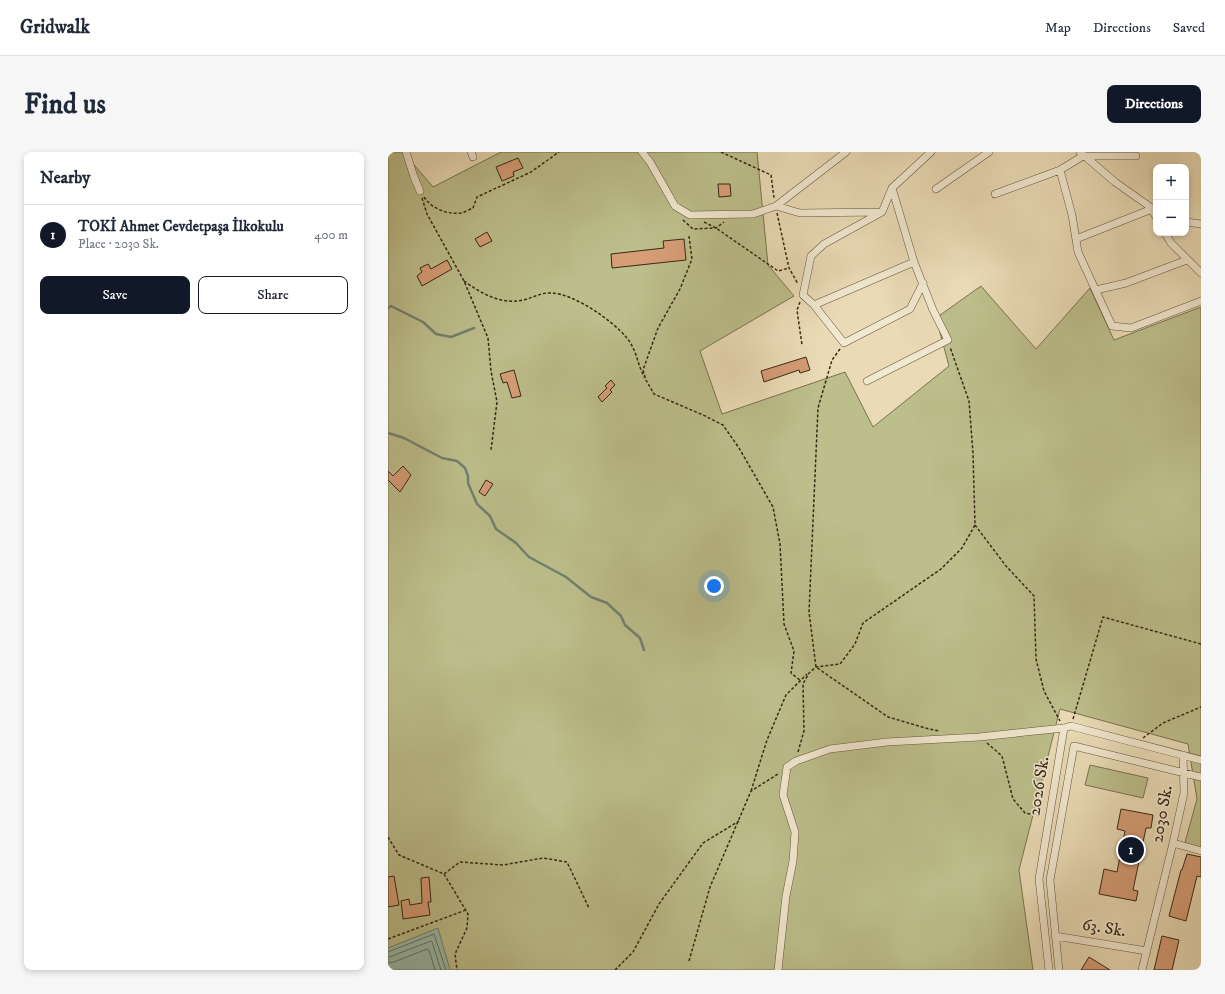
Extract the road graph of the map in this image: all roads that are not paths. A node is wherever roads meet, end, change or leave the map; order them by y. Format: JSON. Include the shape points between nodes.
{"nodes":[{"id":1,"x":406,"y":152,"type":"edge"},
{"id":2,"x":642,"y":152,"type":"edge"},
{"id":3,"x":846,"y":152,"type":"edge"},
{"id":4,"x":931,"y":152,"type":"edge"},
{"id":5,"x":989,"y":152,"type":"edge"},
{"id":6,"x":1081,"y":154,"type":"edge"},
{"id":7,"x":1136,"y":156,"type":"dead end"},
{"id":8,"x":1060,"y":170,"type":"junction"},
{"id":9,"x":892,"y":188,"type":"junction"},
{"id":10,"x":936,"y":189,"type":"dead end"},
{"id":11,"x":420,"y":191,"type":"road end"},
{"id":12,"x":995,"y":194,"type":"dead end"},
{"id":13,"x":776,"y":206,"type":"junction"},
{"id":14,"x":1153,"y":209,"type":"edge"},
{"id":15,"x":1153,"y":210,"type":"edge"},
{"id":16,"x":882,"y":212,"type":"junction"},
{"id":17,"x":1189,"y":222,"type":"edge"},
{"id":18,"x":1201,"y":224,"type":"edge"},
{"id":19,"x":1166,"y":236,"type":"edge"},
{"id":20,"x":1076,"y":239,"type":"junction"},
{"id":21,"x":1187,"y":260,"type":"junction"},
{"id":22,"x":914,"y":262,"type":"junction"},
{"id":23,"x":1201,"y":273,"type":"edge"},
{"id":24,"x":923,"y":283,"type":"junction"},
{"id":25,"x":1096,"y":290,"type":"junction"},
{"id":26,"x":1201,"y":301,"type":"edge"},
{"id":27,"x":814,"y":305,"type":"junction"},
{"id":28,"x":868,"y":380,"type":"dead end"},
{"id":29,"x":1067,"y":727,"type":"junction"},
{"id":30,"x":1183,"y":755,"type":"junction"},
{"id":31,"x":1201,"y":760,"type":"edge"},
{"id":32,"x":1183,"y":772,"type":"junction"},
{"id":33,"x":1201,"y":777,"type":"edge"},
{"id":34,"x":1173,"y":843,"type":"junction"},
{"id":35,"x":1201,"y":851,"type":"edge"},
{"id":36,"x":1055,"y":936,"type":"junction"},
{"id":37,"x":1147,"y":951,"type":"junction"},
{"id":38,"x":778,"y":970,"type":"edge"},
{"id":39,"x":1049,"y":970,"type":"edge"},
{"id":40,"x":1059,"y":970,"type":"edge"},
{"id":41,"x":1142,"y":970,"type":"edge"}],
"edges":[{"from":1,"to":11,"type":"street"},
{"from":2,"to":13,"type":"street","via":[[675,206],[690,215],[754,214]]},
{"from":3,"to":13,"type":"street"},
{"from":4,"to":9,"type":"street"},
{"from":5,"to":10,"type":"street"},
{"from":6,"to":7,"type":"street"},
{"from":6,"to":8,"type":"street"},
{"from":6,"to":14,"type":"street"},
{"from":8,"to":12,"type":"street"},
{"from":8,"to":20,"type":"street"},
{"from":9,"to":16,"type":"street"},
{"from":9,"to":22,"type":"street"},
{"from":13,"to":16,"type":"street","via":[[800,213]]},
{"from":15,"to":20,"type":"street"},
{"from":16,"to":27,"type":"street","via":[[824,244],[811,256],[804,294]]},
{"from":17,"to":18,"type":"street"},
{"from":19,"to":21,"type":"street"},
{"from":20,"to":25,"type":"street","via":[[1078,252]]},
{"from":21,"to":23,"type":"street"},
{"from":21,"to":25,"type":"street","via":[[1126,283]]},
{"from":22,"to":24,"type":"street"},
{"from":22,"to":27,"type":"street"},
{"from":24,"to":27,"type":"street","via":[[910,309],[844,343]]},
{"from":24,"to":28,"type":"street","via":[[948,340]]},
{"from":25,"to":26,"type":"street","via":[[1112,326],[1131,328]]},
{"from":29,"to":30,"type":"street"},
{"from":29,"to":38,"type":"street","via":[[979,737],[830,748],[787,767],[783,795],[794,839]]},
{"from":29,"to":39,"type":"street","name":"2026 Sk.","via":[[1039,879]]},
{"from":30,"to":31,"type":"street"},
{"from":30,"to":32,"type":"street","name":"2030 Sk."},
{"from":32,"to":33,"type":"street"},
{"from":32,"to":34,"type":"street","name":"2030 Sk.","via":[[1184,793]]},
{"from":32,"to":36,"type":"street","name":"2026 Sk.","via":[[1074,746],[1050,880]]},
{"from":34,"to":35,"type":"street"},
{"from":34,"to":37,"type":"street","name":"2030 Sk."},
{"from":36,"to":37,"type":"street","name":"63. Sk."},
{"from":36,"to":40,"type":"street","name":"2026 Sk."},
{"from":37,"to":41,"type":"street","name":"2030 Sk."}]}
